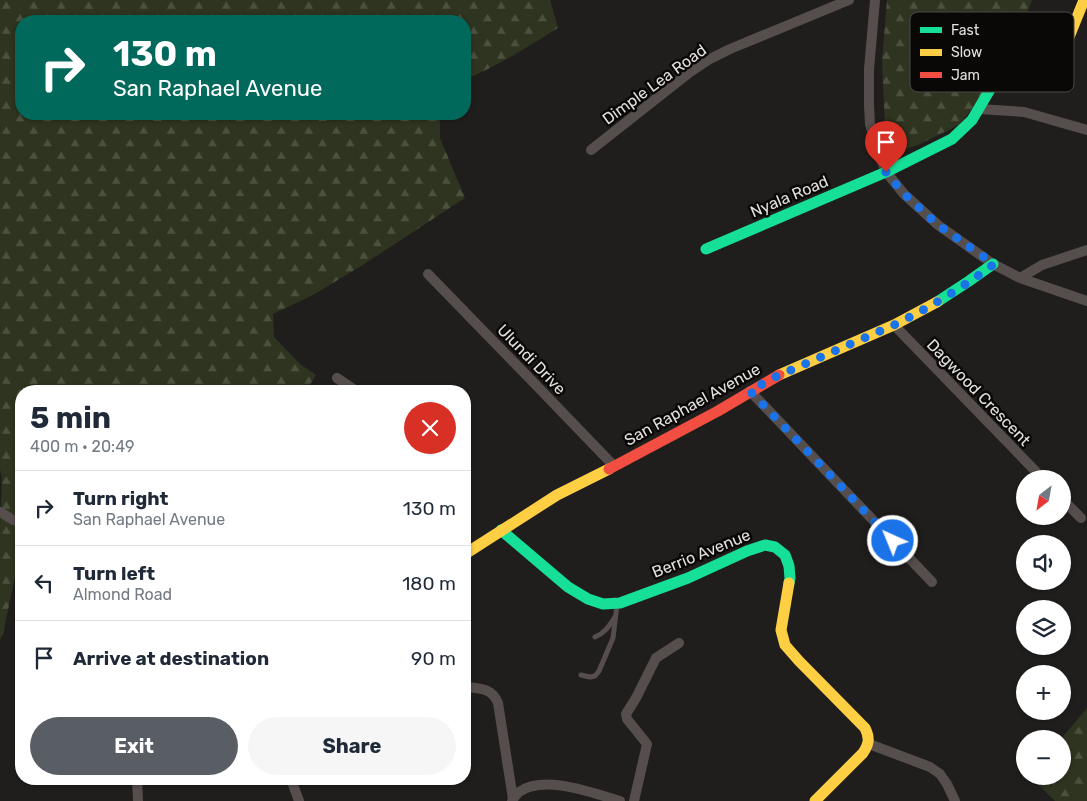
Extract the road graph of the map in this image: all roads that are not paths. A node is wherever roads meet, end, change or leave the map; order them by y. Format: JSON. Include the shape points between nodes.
{"nodes":[{"id":1,"x":849,"y":0,"type":"edge"},
{"id":2,"x":875,"y":0,"type":"edge"},
{"id":3,"x":1084,"y":0,"type":"edge"},
{"id":4,"x":1074,"y":25,"type":"edge"},
{"id":5,"x":989,"y":92,"type":"edge"},
{"id":6,"x":979,"y":108,"type":"junction"},
{"id":7,"x":1087,"y":130,"type":"edge"},
{"id":8,"x":591,"y":150,"type":"dead end"},
{"id":9,"x":886,"y":172,"type":"junction"},
{"id":10,"x":706,"y":249,"type":"dead end"},
{"id":11,"x":1087,"y":250,"type":"edge"},
{"id":12,"x":994,"y":264,"type":"junction"},
{"id":13,"x":428,"y":274,"type":"dead end"},
{"id":14,"x":1020,"y":278,"type":"junction"},
{"id":15,"x":1087,"y":301,"type":"edge"},
{"id":16,"x":894,"y":325,"type":"junction"},
{"id":17,"x":336,"y":378,"type":"dead end"},
{"id":18,"x":347,"y":385,"type":"edge"},
{"id":19,"x":750,"y":391,"type":"junction"},
{"id":20,"x":614,"y":466,"type":"junction"},
{"id":21,"x":1034,"y":470,"type":"edge"},
{"id":22,"x":1071,"y":508,"type":"edge"},
{"id":23,"x":0,"y":512,"type":"edge"},
{"id":24,"x":1080,"y":518,"type":"dead end"},
{"id":25,"x":15,"y":520,"type":"edge"},
{"id":26,"x":501,"y":530,"type":"junction"},
{"id":27,"x":471,"y":550,"type":"edge"},
{"id":28,"x":932,"y":582,"type":"dead end"},
{"id":29,"x":617,"y":609,"type":"junction"},
{"id":30,"x":595,"y":637,"type":"dead end"},
{"id":31,"x":679,"y":643,"type":"dead end"},
{"id":32,"x":581,"y":676,"type":"dead end"},
{"id":33,"x":471,"y":688,"type":"edge"},
{"id":34,"x":869,"y":744,"type":"junction"},
{"id":35,"x":137,"y":785,"type":"edge"},
{"id":36,"x":293,"y":785,"type":"edge"},
{"id":37,"x":512,"y":800,"type":"edge"},
{"id":38,"x":138,"y":801,"type":"edge"},
{"id":39,"x":299,"y":801,"type":"edge"},
{"id":40,"x":620,"y":801,"type":"edge"},
{"id":41,"x":634,"y":801,"type":"edge"},
{"id":42,"x":815,"y":801,"type":"edge"},
{"id":43,"x":955,"y":801,"type":"edge"}],
"edges":[{"from":1,"to":8,"type":"street","name":"Dimple Lea Road","via":[[708,60]]},
{"from":2,"to":9,"type":"street","via":[[869,77],[870,124]]},
{"from":3,"to":4,"type":"street","name":"Nyala Road"},
{"from":5,"to":6,"type":"street","name":"Nyala Road"},
{"from":6,"to":7,"type":"street","via":[[1024,112]]},
{"from":6,"to":9,"type":"street","name":"Nyala Road","via":[[967,126],[952,139]]},
{"from":9,"to":10,"type":"street","name":"Nyala Road"},
{"from":9,"to":12,"type":"street","via":[[904,194],[938,225]]},
{"from":11,"to":14,"type":"street","via":[[1042,265]]},
{"from":12,"to":14,"type":"street"},
{"from":12,"to":16,"type":"street","name":"San Raphael Avenue","via":[[943,299]]},
{"from":13,"to":20,"type":"street","name":"Ulundi Drive"},
{"from":14,"to":15,"type":"street"},
{"from":16,"to":19,"type":"street","name":"San Raphael Avenue","via":[[781,374]]},
{"from":16,"to":21,"type":"street","name":"Dagwood Crescent"},
{"from":17,"to":18,"type":"street"},
{"from":19,"to":20,"type":"street","name":"San Raphael Avenue"},
{"from":19,"to":28,"type":"street"},
{"from":20,"to":26,"type":"street","name":"San Raphael Avenue","via":[[557,495]]},
{"from":22,"to":24,"type":"street"},
{"from":23,"to":25,"type":"street"},
{"from":26,"to":27,"type":"street","name":"San Raphael Avenue"},
{"from":26,"to":29,"type":"street","name":"Berrio Avenue","via":[[568,587],[588,599]]},
{"from":29,"to":30,"type":"lane","via":[[607,630]]},
{"from":29,"to":32,"type":"lane","via":[[613,638],[600,671],[595,676]]},
{"from":29,"to":34,"type":"street","name":"Berrio Avenue","via":[[747,551],[765,545],[775,547],[785,555],[790,566],[781,630],[785,645],[865,728]]},
{"from":31,"to":41,"type":"street","via":[[656,658],[626,714],[647,744]]},
{"from":33,"to":37,"type":"street","via":[[490,692],[498,703]]},
{"from":34,"to":42,"type":"street"},
{"from":34,"to":43,"type":"street","via":[[930,767],[940,774]]},
{"from":35,"to":38,"type":"street"},
{"from":36,"to":39,"type":"street"},
{"from":37,"to":40,"type":"street","via":[[519,792],[533,786],[550,784]]}]}
